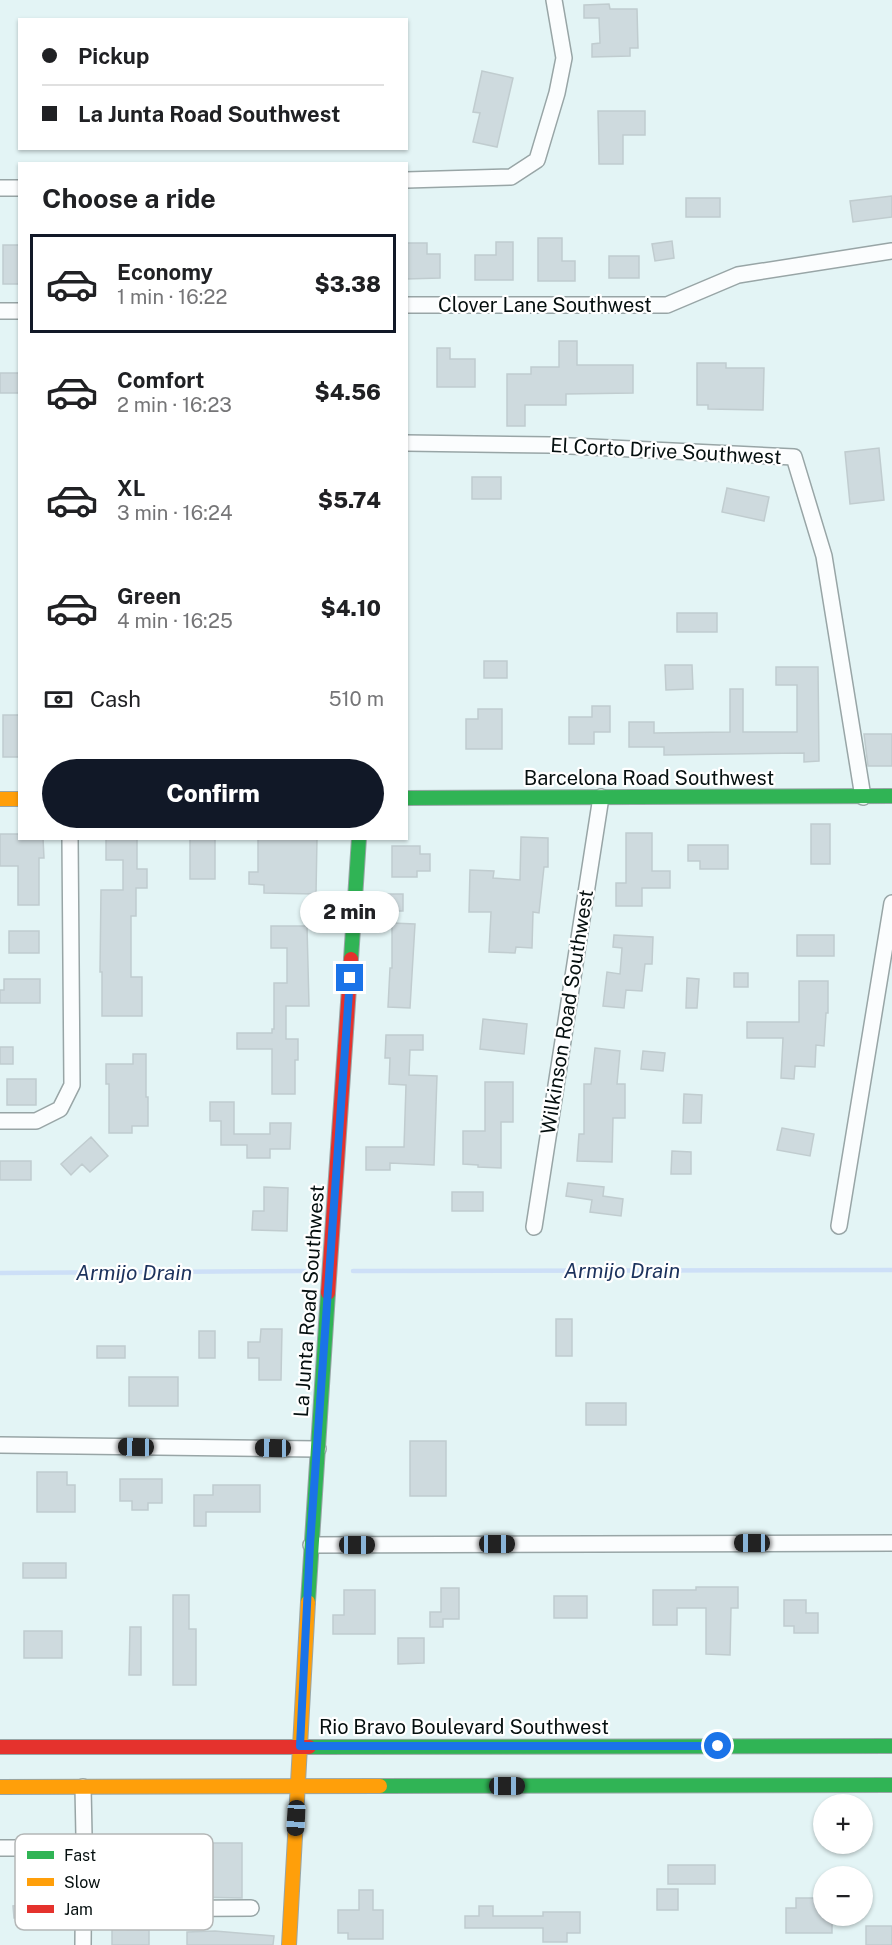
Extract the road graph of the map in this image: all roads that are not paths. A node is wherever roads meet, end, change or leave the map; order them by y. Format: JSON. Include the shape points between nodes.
{"nodes":[{"id":1,"x":554,"y":0,"type":"edge"},
{"id":2,"x":408,"y":180,"type":"edge"},
{"id":3,"x":0,"y":188,"type":"edge"},
{"id":4,"x":18,"y":188,"type":"edge"},
{"id":5,"x":892,"y":251,"type":"edge"},
{"id":6,"x":408,"y":305,"type":"edge"},
{"id":7,"x":0,"y":311,"type":"edge"},
{"id":8,"x":18,"y":311,"type":"edge"},
{"id":9,"x":408,"y":443,"type":"edge"},
{"id":10,"x":892,"y":796,"type":"edge"},
{"id":11,"x":601,"y":797,"type":"junction"},
{"id":12,"x":863,"y":797,"type":"junction"},
{"id":13,"x":408,"y":798,"type":"edge"},
{"id":14,"x":18,"y":799,"type":"edge"},
{"id":15,"x":0,"y":800,"type":"edge"},
{"id":16,"x":70,"y":840,"type":"edge"},
{"id":17,"x":359,"y":840,"type":"edge"},
{"id":18,"x":892,"y":903,"type":"edge"},
{"id":19,"x":0,"y":1121,"type":"edge"},
{"id":20,"x":839,"y":1226,"type":"dead end"},
{"id":21,"x":534,"y":1227,"type":"dead end"},
{"id":22,"x":0,"y":1445,"type":"edge"},
{"id":23,"x":318,"y":1449,"type":"junction"},
{"id":24,"x":892,"y":1542,"type":"edge"},
{"id":25,"x":310,"y":1545,"type":"junction"},
{"id":26,"x":300,"y":1746,"type":"junction"},
{"id":27,"x":892,"y":1746,"type":"edge"},
{"id":28,"x":0,"y":1747,"type":"edge"},
{"id":29,"x":892,"y":1785,"type":"edge"},
{"id":30,"x":0,"y":1787,"type":"edge"},
{"id":31,"x":83,"y":1787,"type":"junction"},
{"id":32,"x":298,"y":1787,"type":"junction"},
{"id":33,"x":84,"y":1834,"type":"edge"},
{"id":34,"x":213,"y":1908,"type":"edge"},
{"id":35,"x":251,"y":1908,"type":"dead end"},
{"id":36,"x":289,"y":1945,"type":"edge"}],
"edges":[{"from":1,"to":2,"type":"street","via":[[564,58],[537,160],[511,177]]},
{"from":3,"to":4,"type":"street"},
{"from":5,"to":6,"type":"street","name":"Clover Lane Southwest","via":[[738,275],[667,305]]},
{"from":7,"to":8,"type":"street"},
{"from":9,"to":12,"type":"street","name":"El Corto Drive Southwest","via":[[550,445],[794,457],[824,556]]},
{"from":10,"to":12,"type":"main road","name":"Barcelona Road Southwest"},
{"from":11,"to":12,"type":"main road","name":"Barcelona Road Southwest"},
{"from":11,"to":13,"type":"main road","name":"Barcelona Road Southwest"},
{"from":11,"to":21,"type":"street","name":"Wilkinson Road Southwest"},
{"from":14,"to":15,"type":"main road"},
{"from":16,"to":19,"type":"street","via":[[72,1085],[60,1109],[36,1121]]},
{"from":17,"to":23,"type":"main road","name":"La Junta Road Southwest"},
{"from":18,"to":20,"type":"street"},
{"from":22,"to":23,"type":"street"},
{"from":23,"to":25,"type":"main road","name":"La Junta Road Southwest"},
{"from":24,"to":25,"type":"street"},
{"from":25,"to":26,"type":"main road","name":"La Junta Road Southwest"},
{"from":26,"to":27,"type":"main road","name":"Rio Bravo Boulevard Southwest"},
{"from":26,"to":28,"type":"main road","name":"Rio Bravo Boulevard Southwest"},
{"from":26,"to":32,"type":"main road","name":"La Junta Road Southwest"},
{"from":29,"to":32,"type":"main road"},
{"from":30,"to":31,"type":"main road"},
{"from":31,"to":32,"type":"main road"},
{"from":31,"to":33,"type":"street"},
{"from":32,"to":36,"type":"main road","name":"La Junta Road Southwest"},
{"from":34,"to":35,"type":"street"}]}
